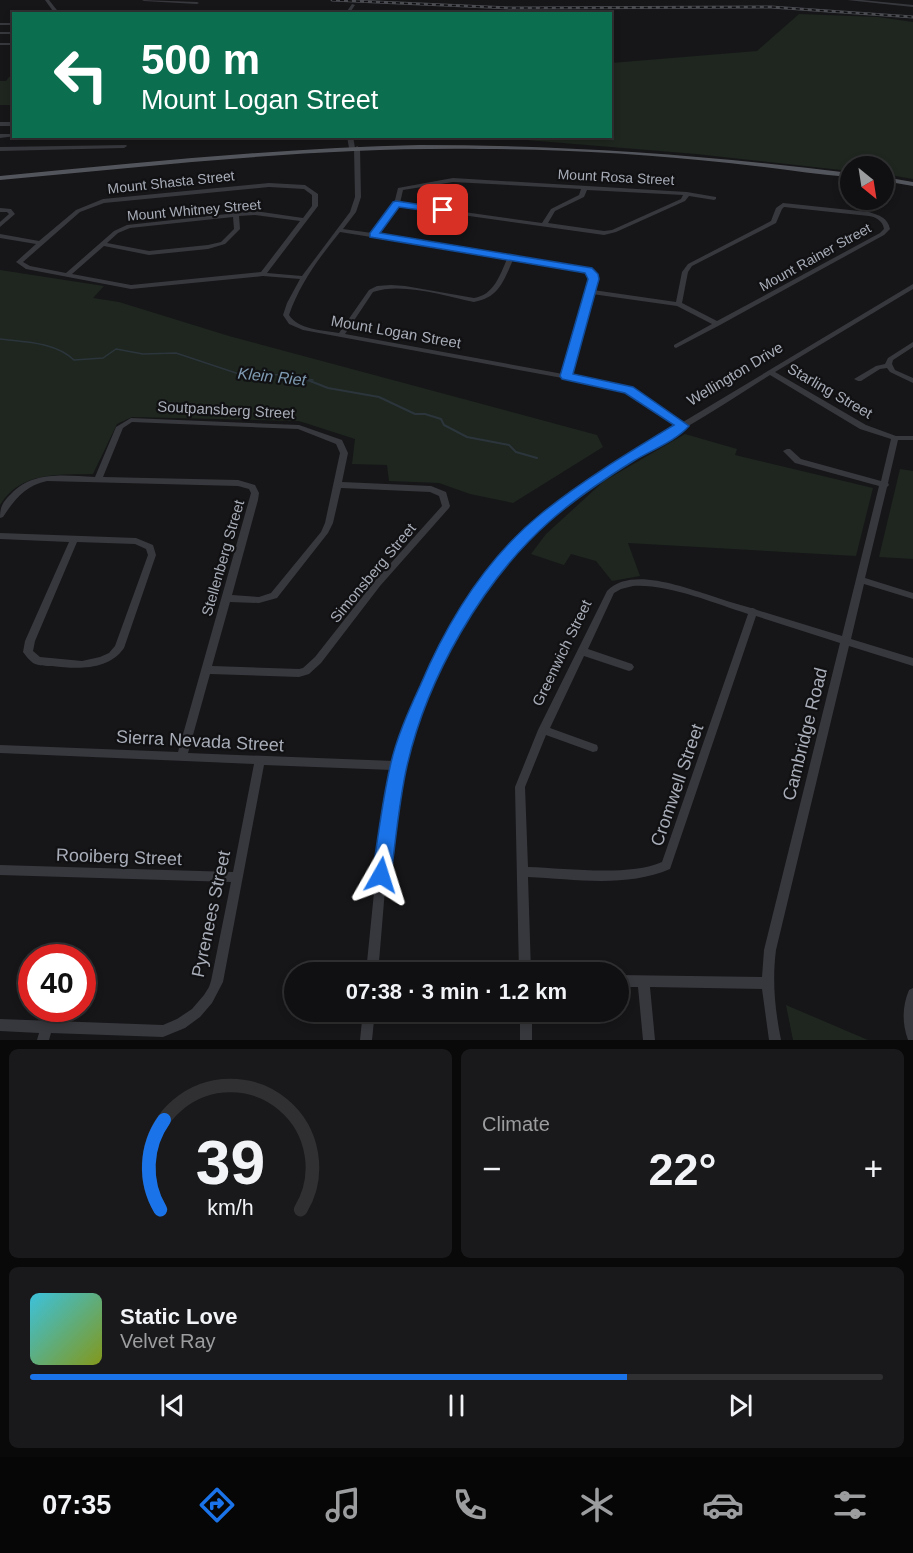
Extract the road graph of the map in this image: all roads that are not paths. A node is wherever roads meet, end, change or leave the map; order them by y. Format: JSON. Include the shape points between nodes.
{"nodes":[{"id":1,"x":47,"y":0,"type":"edge"},
{"id":2,"x":144,"y":0,"type":"edge"},
{"id":3,"x":849,"y":0,"type":"edge"},
{"id":4,"x":197,"y":3,"type":"dead end"},
{"id":5,"x":353,"y":5,"type":"dead end"},
{"id":6,"x":913,"y":6,"type":"edge"},
{"id":7,"x":56,"y":12,"type":"edge"},
{"id":8,"x":348,"y":12,"type":"edge"},
{"id":9,"x":12,"y":40,"type":"edge"},
{"id":10,"x":0,"y":44,"type":"edge"},
{"id":11,"x":6,"y":44,"type":"junction"},
{"id":12,"x":12,"y":44,"type":"edge"},
{"id":13,"x":352,"y":138,"type":"edge"},
{"id":14,"x":124,"y":146,"type":"dead end"},
{"id":15,"x":0,"y":148,"type":"edge"},
{"id":16,"x":355,"y":148,"type":"junction"},
{"id":17,"x":840,"y":174,"type":"edge"},
{"id":18,"x":0,"y":178,"type":"edge"},
{"id":19,"x":894,"y":181,"type":"edge"},
{"id":20,"x":913,"y":184,"type":"edge"},
{"id":21,"x":585,"y":187,"type":"junction"},
{"id":22,"x":687,"y":194,"type":"junction"},
{"id":23,"x":714,"y":198,"type":"dead end"},
{"id":24,"x":396,"y":204,"type":"junction"},
{"id":25,"x":0,"y":210,"type":"edge"},
{"id":26,"x":236,"y":215,"type":"junction"},
{"id":27,"x":305,"y":220,"type":"junction"},
{"id":28,"x":0,"y":225,"type":"edge"},
{"id":29,"x":544,"y":225,"type":"junction"},
{"id":30,"x":340,"y":230,"type":"junction"},
{"id":31,"x":374,"y":235,"type":"junction"},
{"id":32,"x":0,"y":236,"type":"edge"},
{"id":33,"x":39,"y":243,"type":"junction"},
{"id":34,"x":102,"y":244,"type":"junction"},
{"id":35,"x":511,"y":257,"type":"junction"},
{"id":36,"x":263,"y":274,"type":"junction"},
{"id":37,"x":67,"y":275,"type":"junction"},
{"id":38,"x":305,"y":278,"type":"junction"},
{"id":39,"x":913,"y":286,"type":"edge"},
{"id":40,"x":590,"y":292,"type":"junction"},
{"id":41,"x":679,"y":304,"type":"junction"},
{"id":42,"x":718,"y":324,"type":"junction"},
{"id":43,"x":340,"y":336,"type":"junction"},
{"id":44,"x":913,"y":344,"type":"edge"},
{"id":45,"x":676,"y":346,"type":"dead end"},
{"id":46,"x":888,"y":366,"type":"junction"},
{"id":47,"x":770,"y":372,"type":"junction"},
{"id":48,"x":566,"y":376,"type":"junction"},
{"id":49,"x":858,"y":380,"type":"dead end"},
{"id":50,"x":913,"y":381,"type":"edge"},
{"id":51,"x":683,"y":426,"type":"junction"},
{"id":52,"x":895,"y":438,"type":"junction"},
{"id":53,"x":913,"y":438,"type":"edge"},
{"id":54,"x":787,"y":452,"type":"dead end"},
{"id":55,"x":99,"y":477,"type":"junction"},
{"id":56,"x":338,"y":485,"type":"junction"},
{"id":57,"x":885,"y":485,"type":"junction"},
{"id":58,"x":0,"y":515,"type":"edge"},
{"id":59,"x":0,"y":536,"type":"edge"},
{"id":60,"x":74,"y":540,"type":"junction"},
{"id":61,"x":861,"y":580,"type":"junction"},
{"id":62,"x":913,"y":596,"type":"edge"},
{"id":63,"x":226,"y":598,"type":"junction"},
{"id":64,"x":753,"y":611,"type":"junction"},
{"id":65,"x":846,"y":641,"type":"junction"},
{"id":66,"x":582,"y":651,"type":"junction"},
{"id":67,"x":913,"y":662,"type":"edge"},
{"id":68,"x":629,"y":667,"type":"dead end"},
{"id":69,"x":207,"y":670,"type":"junction"},
{"id":70,"x":543,"y":730,"type":"junction"},
{"id":71,"x":0,"y":748,"type":"edge"},
{"id":72,"x":594,"y":748,"type":"dead end"},
{"id":73,"x":182,"y":756,"type":"junction"},
{"id":74,"x":260,"y":760,"type":"junction"},
{"id":75,"x":398,"y":766,"type":"junction"},
{"id":76,"x":0,"y":870,"type":"edge"},
{"id":77,"x":522,"y":872,"type":"junction"},
{"id":78,"x":238,"y":877,"type":"junction"},
{"id":79,"x":373,"y":962,"type":"edge"},
{"id":80,"x":525,"y":962,"type":"edge"},
{"id":81,"x":629,"y":981,"type":"edge"},
{"id":82,"x":643,"y":981,"type":"junction"},
{"id":83,"x":766,"y":983,"type":"junction"},
{"id":84,"x":913,"y":994,"type":"edge"},
{"id":85,"x":368,"y":1022,"type":"edge"},
{"id":86,"x":526,"y":1022,"type":"edge"},
{"id":87,"x":0,"y":1025,"type":"edge"},
{"id":88,"x":45,"y":1034,"type":"edge"},
{"id":89,"x":913,"y":1036,"type":"edge"},
{"id":90,"x":366,"y":1040,"type":"edge"},
{"id":91,"x":526,"y":1040,"type":"edge"},
{"id":92,"x":649,"y":1040,"type":"edge"},
{"id":93,"x":775,"y":1040,"type":"edge"}],
"edges":[{"from":1,"to":7,"type":"street"},
{"from":2,"to":4,"type":"street"},
{"from":3,"to":6,"type":"street"},
{"from":5,"to":8,"type":"street"},
{"from":9,"to":11,"type":"street"},
{"from":10,"to":11,"type":"street"},
{"from":11,"to":12,"type":"street"},
{"from":13,"to":16,"type":"street","name":"Mount Logan Street"},
{"from":14,"to":15,"type":"street"},
{"from":16,"to":17,"type":"main road","via":[[470,146],[608,151]]},
{"from":16,"to":18,"type":"main road","via":[[197,158]]},
{"from":16,"to":30,"type":"street","name":"Mount Logan Street","via":[[357,202]]},
{"from":19,"to":20,"type":"main road"},
{"from":21,"to":22,"type":"street","name":"Mount Rosa Street"},
{"from":21,"to":24,"type":"street","name":"Mount Rosa Street","via":[[448,180],[402,188]]},
{"from":21,"to":29,"type":"street","via":[[582,196],[553,210]]},
{"from":22,"to":23,"type":"street"},
{"from":22,"to":29,"type":"street","name":"Mount Rosa Street","via":[[679,202],[609,233]]},
{"from":24,"to":29,"type":"street","name":"Mount Rosa Street"},
{"from":24,"to":31,"type":"street","name":"Mount Rosa Street"},
{"from":25,"to":28,"type":"street","via":[[12,214]]},
{"from":26,"to":27,"type":"street","name":"Mount Whitney Street","via":[[255,213]]},
{"from":26,"to":34,"type":"street","name":"Mount Whitney Street","via":[[129,226]]},
{"from":26,"to":34,"type":"street","via":[[237,229],[215,246],[152,253]]},
{"from":27,"to":33,"type":"street","name":"Mount Shasta Street","via":[[315,206],[313,191],[269,185],[103,201],[78,211]]},
{"from":27,"to":36,"type":"street","name":"Mount Shasta Street"},
{"from":30,"to":31,"type":"street"},
{"from":30,"to":38,"type":"street","name":"Mount Logan Street"},
{"from":31,"to":35,"type":"street"},
{"from":32,"to":33,"type":"street"},
{"from":33,"to":37,"type":"street","name":"Mount Shasta Street","via":[[20,264]]},
{"from":34,"to":37,"type":"street","name":"Mount Whitney Street"},
{"from":35,"to":40,"type":"street","via":[[585,269],[594,276]]},
{"from":35,"to":43,"type":"street","via":[[492,294],[485,299],[376,287]]},
{"from":36,"to":37,"type":"street","name":"Mount Shasta Street","via":[[131,287]]},
{"from":36,"to":38,"type":"street","name":"Mount Shasta Street"},
{"from":38,"to":43,"type":"street","name":"Mount Logan Street","via":[[287,310],[288,320],[305,329]]},
{"from":39,"to":47,"type":"street","name":"Wellington Drive"},
{"from":40,"to":41,"type":"street"},
{"from":40,"to":48,"type":"street"},
{"from":41,"to":42,"type":"street"},
{"from":41,"to":42,"type":"street","name":"Mount Rainer Street","via":[[690,265],[774,222],[779,208],[785,204],[869,214],[886,224],[882,234]]},
{"from":42,"to":45,"type":"street","name":"Mount Rainer Street"},
{"from":43,"to":48,"type":"street","name":"Mount Logan Street"},
{"from":44,"to":46,"type":"street","via":[[889,359]]},
{"from":46,"to":49,"type":"street","via":[[878,367]]},
{"from":46,"to":50,"type":"street"},
{"from":47,"to":51,"type":"street","name":"Wellington Drive"},
{"from":47,"to":52,"type":"street","name":"Starling Street","via":[[862,427]]},
{"from":48,"to":51,"type":"street","name":"Mount Logan Street","via":[[628,390]]},
{"from":51,"to":75,"type":"street","name":"Wellington Drive","via":[[575,494],[529,532],[501,563],[444,648]]},
{"from":52,"to":53,"type":"street","name":"Starling Street"},
{"from":52,"to":57,"type":"street","name":"Cambridge Road"},
{"from":54,"to":57,"type":"street","via":[[798,461]]},
{"from":55,"to":56,"type":"street","name":"Soutpansberg Street","via":[[121,425],[146,419],[307,429],[342,445]]},
{"from":55,"to":58,"type":"street","name":"Stellenberg Street","via":[[38,479],[14,494]]},
{"from":55,"to":63,"type":"street","name":"Stellenberg Street","via":[[238,483],[252,487],[254,500]]},
{"from":56,"to":63,"type":"street","name":"Soutpansberg Street","via":[[328,528],[280,590],[267,599]]},
{"from":56,"to":69,"type":"street","name":"Simonsberg Street","via":[[431,489],[443,494],[446,506],[306,671]]},
{"from":57,"to":61,"type":"street","name":"Cambridge Road"},
{"from":59,"to":60,"type":"street"},
{"from":60,"to":60,"type":"street","via":[[28,647],[30,656],[39,661],[95,663],[112,656],[119,648],[152,555],[148,545],[136,541]]},
{"from":61,"to":62,"type":"street"},
{"from":61,"to":65,"type":"street","name":"Cambridge Road"},
{"from":63,"to":69,"type":"street","name":"Stellenberg Street"},
{"from":64,"to":65,"type":"street","name":"Greenwich Street"},
{"from":64,"to":66,"type":"street","name":"Greenwich Street","via":[[663,585],[622,584],[611,591]]},
{"from":64,"to":77,"type":"street","name":"Cromwell Street","via":[[666,865],[658,871],[637,874]]},
{"from":65,"to":67,"type":"street","name":"Greenwich Street"},
{"from":65,"to":83,"type":"street","name":"Cambridge Road","via":[[772,939]]},
{"from":66,"to":68,"type":"street"},
{"from":66,"to":70,"type":"street","name":"Greenwich Street"},
{"from":69,"to":73,"type":"street","name":"Stellenberg Street"},
{"from":70,"to":72,"type":"street"},
{"from":70,"to":77,"type":"street","name":"Greenwich Street","via":[[520,787]]},
{"from":71,"to":73,"type":"street","name":"Sierra Nevada Street"},
{"from":73,"to":74,"type":"street","name":"Sierra Nevada Street"},
{"from":74,"to":75,"type":"street","name":"Sierra Nevada Street"},
{"from":74,"to":78,"type":"street","name":"Pyrenees Street"},
{"from":75,"to":79,"type":"street","name":"Wellington Drive","via":[[383,855]]},
{"from":76,"to":78,"type":"street","name":"Rooiberg Street"},
{"from":77,"to":80,"type":"street","name":"Greenwich Street"},
{"from":78,"to":88,"type":"street","name":"Pyrenees Street","via":[[212,997],[190,1018],[163,1031]]},
{"from":81,"to":82,"type":"street"},
{"from":82,"to":83,"type":"street"},
{"from":82,"to":92,"type":"street"},
{"from":83,"to":93,"type":"street","name":"Cambridge Road"},
{"from":84,"to":89,"type":"street","via":[[909,1020]]},
{"from":85,"to":90,"type":"street"},
{"from":86,"to":91,"type":"street"},
{"from":87,"to":88,"type":"street","name":"Pyrenees Street"}]}
